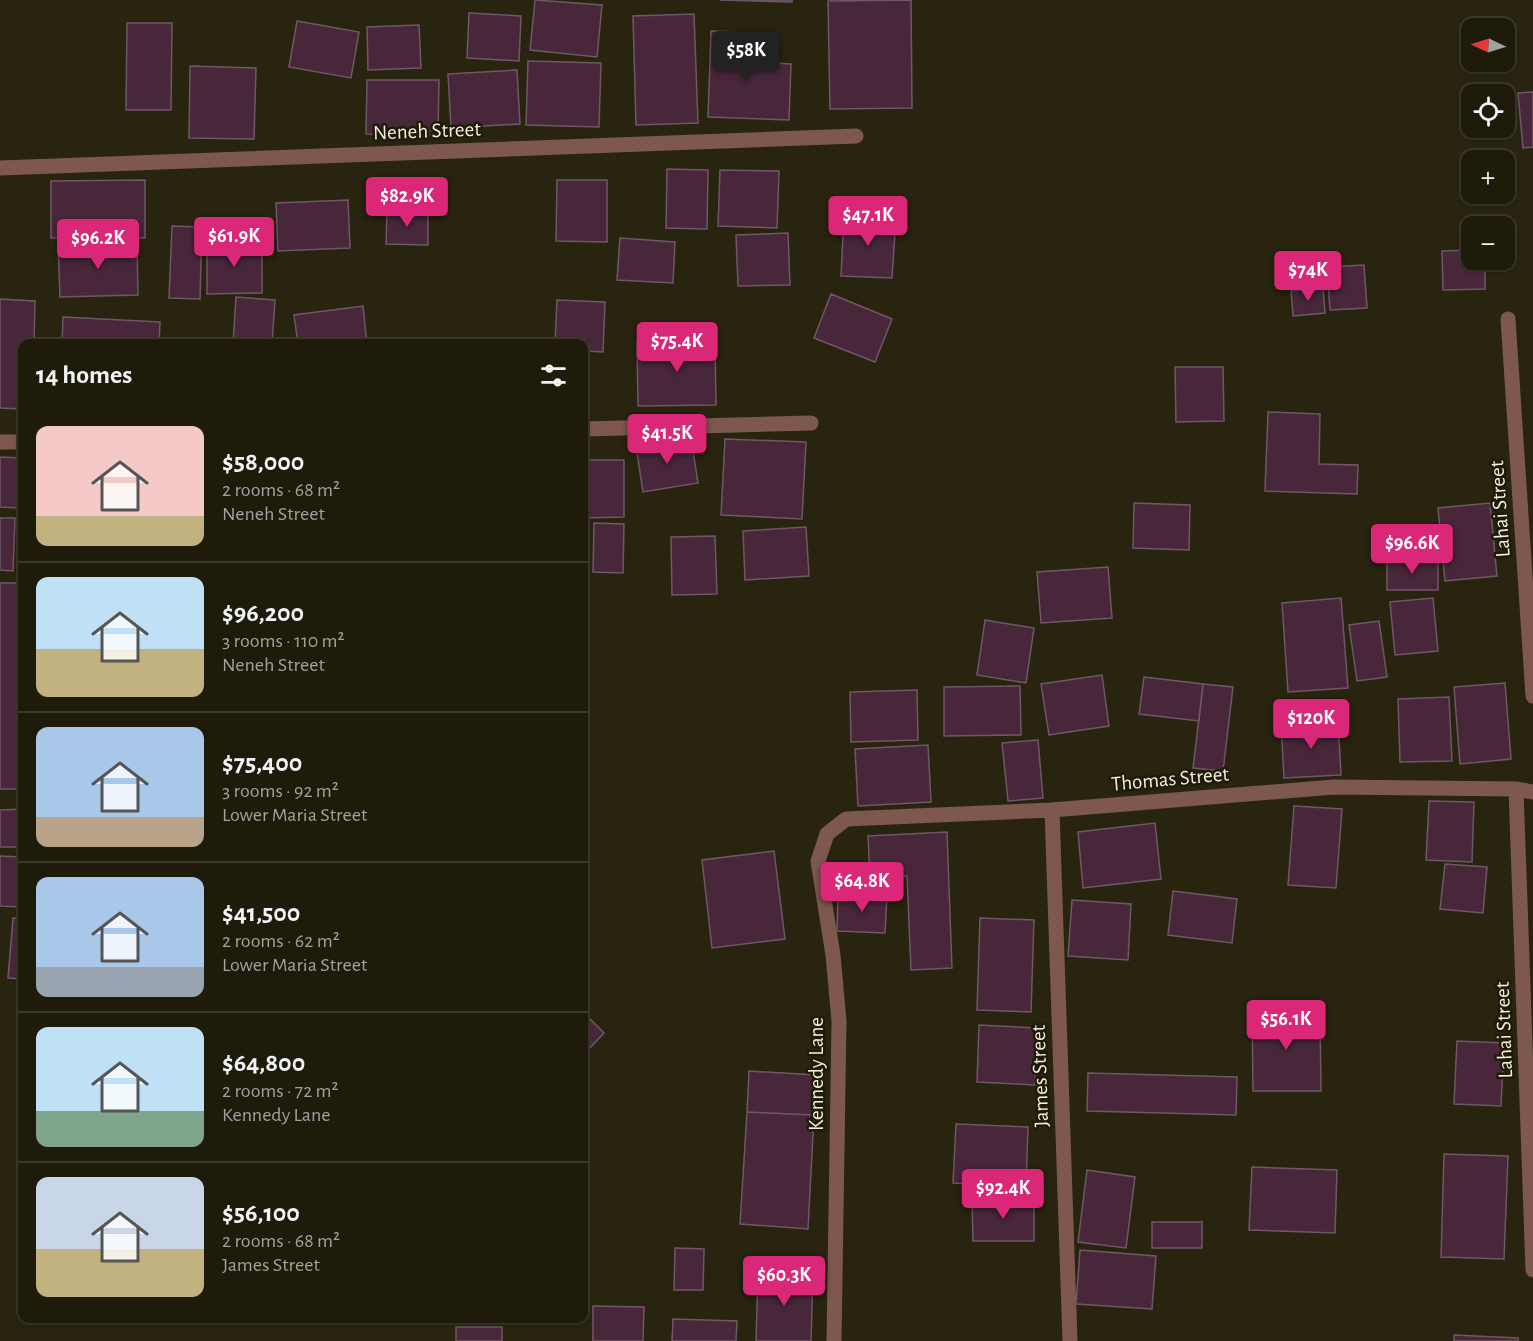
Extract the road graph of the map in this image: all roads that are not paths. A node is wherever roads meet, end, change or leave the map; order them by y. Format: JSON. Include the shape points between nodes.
{"nodes":[{"id":1,"x":856,"y":136,"type":"dead end"},
{"id":2,"x":0,"y":168,"type":"edge"},
{"id":3,"x":1508,"y":319,"type":"dead end"},
{"id":4,"x":811,"y":423,"type":"dead end"},
{"id":5,"x":588,"y":429,"type":"edge"},
{"id":6,"x":0,"y":442,"type":"edge"},
{"id":7,"x":18,"y":442,"type":"edge"},
{"id":8,"x":1533,"y":696,"type":"edge"},
{"id":9,"x":1516,"y":789,"type":"junction"},
{"id":10,"x":1533,"y":792,"type":"edge"},
{"id":11,"x":1052,"y":810,"type":"junction"},
{"id":12,"x":846,"y":819,"type":"joint"},
{"id":13,"x":1533,"y":1270,"type":"edge"},
{"id":14,"x":834,"y":1341,"type":"edge"},
{"id":15,"x":1070,"y":1341,"type":"edge"}],
"edges":[{"from":1,"to":2,"type":"street","name":"Neneh Street"},
{"from":3,"to":8,"type":"street","name":"Lahai Street"},
{"from":4,"to":5,"type":"street"},
{"from":6,"to":7,"type":"street"},
{"from":9,"to":10,"type":"street","name":"Thomas Street"},
{"from":9,"to":11,"type":"street","name":"Thomas Street","via":[[1334,787]]},
{"from":9,"to":13,"type":"street","name":"Lahai Street"},
{"from":11,"to":12,"type":"street","name":"Thomas Street"},
{"from":11,"to":15,"type":"street","name":"James Street"},
{"from":12,"to":14,"type":"street","name":"Kennedy Lane","via":[[827,834],[818,861],[839,1021]]}]}
